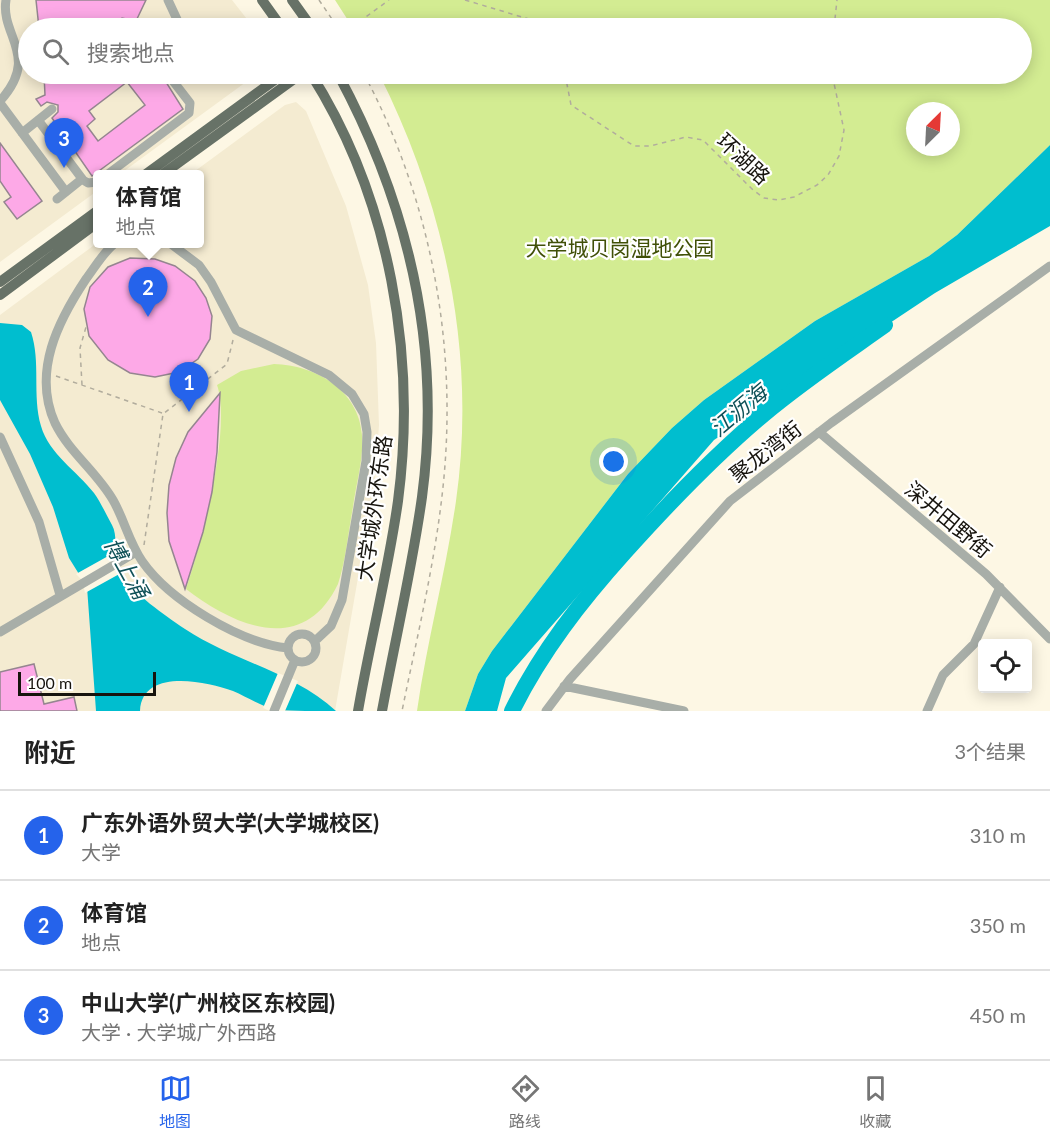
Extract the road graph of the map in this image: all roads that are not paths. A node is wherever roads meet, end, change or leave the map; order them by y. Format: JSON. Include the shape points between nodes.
{"nodes":[{"id":1,"x":6,"y":0,"type":"edge"},
{"id":2,"x":168,"y":0,"type":"edge"},
{"id":3,"x":262,"y":0,"type":"edge"},
{"id":4,"x":292,"y":0,"type":"edge"},
{"id":5,"x":176,"y":18,"type":"edge"},
{"id":6,"x":275,"y":18,"type":"edge"},
{"id":7,"x":305,"y":18,"type":"edge"},
{"id":8,"x":175,"y":84,"type":"edge"},
{"id":9,"x":269,"y":84,"type":"edge"},
{"id":10,"x":287,"y":84,"type":"edge"},
{"id":11,"x":316,"y":84,"type":"edge"},
{"id":12,"x":343,"y":84,"type":"edge"},
{"id":13,"x":0,"y":102,"type":"edge"},
{"id":14,"x":52,"y":109,"type":"dead end"},
{"id":15,"x":38,"y":120,"type":"junction"},
{"id":16,"x":22,"y":133,"type":"junction"},
{"id":17,"x":113,"y":170,"type":"edge"},
{"id":18,"x":151,"y":170,"type":"edge"},
{"id":19,"x":169,"y":170,"type":"edge"},
{"id":20,"x":82,"y":180,"type":"junction"},
{"id":21,"x":93,"y":182,"type":"edge"},
{"id":22,"x":66,"y":192,"type":"junction"},
{"id":23,"x":57,"y":199,"type":"dead end"},
{"id":24,"x":93,"y":214,"type":"edge"},
{"id":25,"x":93,"y":226,"type":"edge"},
{"id":26,"x":109,"y":248,"type":"edge"},
{"id":27,"x":177,"y":248,"type":"edge"},
{"id":28,"x":1050,"y":266,"type":"edge"},
{"id":29,"x":0,"y":282,"type":"edge"},
{"id":30,"x":0,"y":295,"type":"edge"},
{"id":31,"x":819,"y":432,"type":"junction"},
{"id":32,"x":0,"y":437,"type":"edge"},
{"id":33,"x":139,"y":556,"type":"junction"},
{"id":34,"x":999,"y":587,"type":"junction"},
{"id":35,"x":60,"y":595,"type":"junction"},
{"id":36,"x":0,"y":632,"type":"edge"},
{"id":37,"x":1050,"y":639,"type":"edge"},
{"id":38,"x":315,"y":641,"type":"junction"},
{"id":39,"x":288,"y":648,"type":"junction"},
{"id":40,"x":295,"y":660,"type":"junction"},
{"id":41,"x":564,"y":686,"type":"junction"},
{"id":42,"x":274,"y":711,"type":"edge"},
{"id":43,"x":358,"y":711,"type":"edge"},
{"id":44,"x":382,"y":711,"type":"edge"},
{"id":45,"x":546,"y":711,"type":"edge"},
{"id":46,"x":684,"y":711,"type":"edge"},
{"id":47,"x":927,"y":711,"type":"edge"}],
"edges":[{"from":1,"to":13,"type":"street","via":[[1,16],[14,47],[16,72]]},
{"from":2,"to":5,"type":"street"},
{"from":3,"to":6,"type":"main road"},
{"from":4,"to":7,"type":"main road"},
{"from":8,"to":17,"type":"street","via":[[190,103],[189,113]]},
{"from":9,"to":18,"type":"main road"},
{"from":10,"to":19,"type":"main road"},
{"from":11,"to":43,"type":"main road","name":"大学城外环东路","via":[[348,144],[372,206],[391,278],[402,361],[403,436],[398,501]]},
{"from":12,"to":44,"type":"main road","name":"大学城外环东路","via":[[375,149],[400,217],[424,341],[427,412],[422,496]]},
{"from":13,"to":16,"type":"street"},
{"from":14,"to":15,"type":"street"},
{"from":15,"to":16,"type":"street"},
{"from":15,"to":20,"type":"street"},
{"from":16,"to":22,"type":"street"},
{"from":20,"to":21,"type":"street"},
{"from":20,"to":22,"type":"street"},
{"from":22,"to":23,"type":"street"},
{"from":24,"to":29,"type":"main road"},
{"from":25,"to":30,"type":"main road"},
{"from":26,"to":33,"type":"street","via":[[64,314],[52,343],[47,373],[49,404],[56,424],[109,493]]},
{"from":27,"to":38,"type":"street","via":[[199,265],[236,330],[329,375],[352,394],[364,414],[368,432],[366,461],[342,600],[332,626]]},
{"from":28,"to":31,"type":"street","name":"聚龙湾街"},
{"from":31,"to":34,"type":"street","name":"深井田野街"},
{"from":31,"to":41,"type":"street","name":"聚龙湾街","via":[[723,508]]},
{"from":32,"to":35,"type":"street","via":[[45,540]]},
{"from":33,"to":35,"type":"street","via":[[124,559]]},
{"from":33,"to":39,"type":"street","via":[[158,580],[193,609],[233,629]]},
{"from":34,"to":37,"type":"street","name":"深井田野街"},
{"from":34,"to":47,"type":"street","via":[[974,644],[943,675]]},
{"from":35,"to":36,"type":"street"},
{"from":38,"to":39,"type":"street","via":[[300,633],[291,638]]},
{"from":38,"to":40,"type":"street","via":[[313,657],[304,662]]},
{"from":39,"to":40,"type":"street"},
{"from":40,"to":42,"type":"street"},
{"from":41,"to":45,"type":"street","name":"聚龙湾街"},
{"from":41,"to":46,"type":"street"}]}
